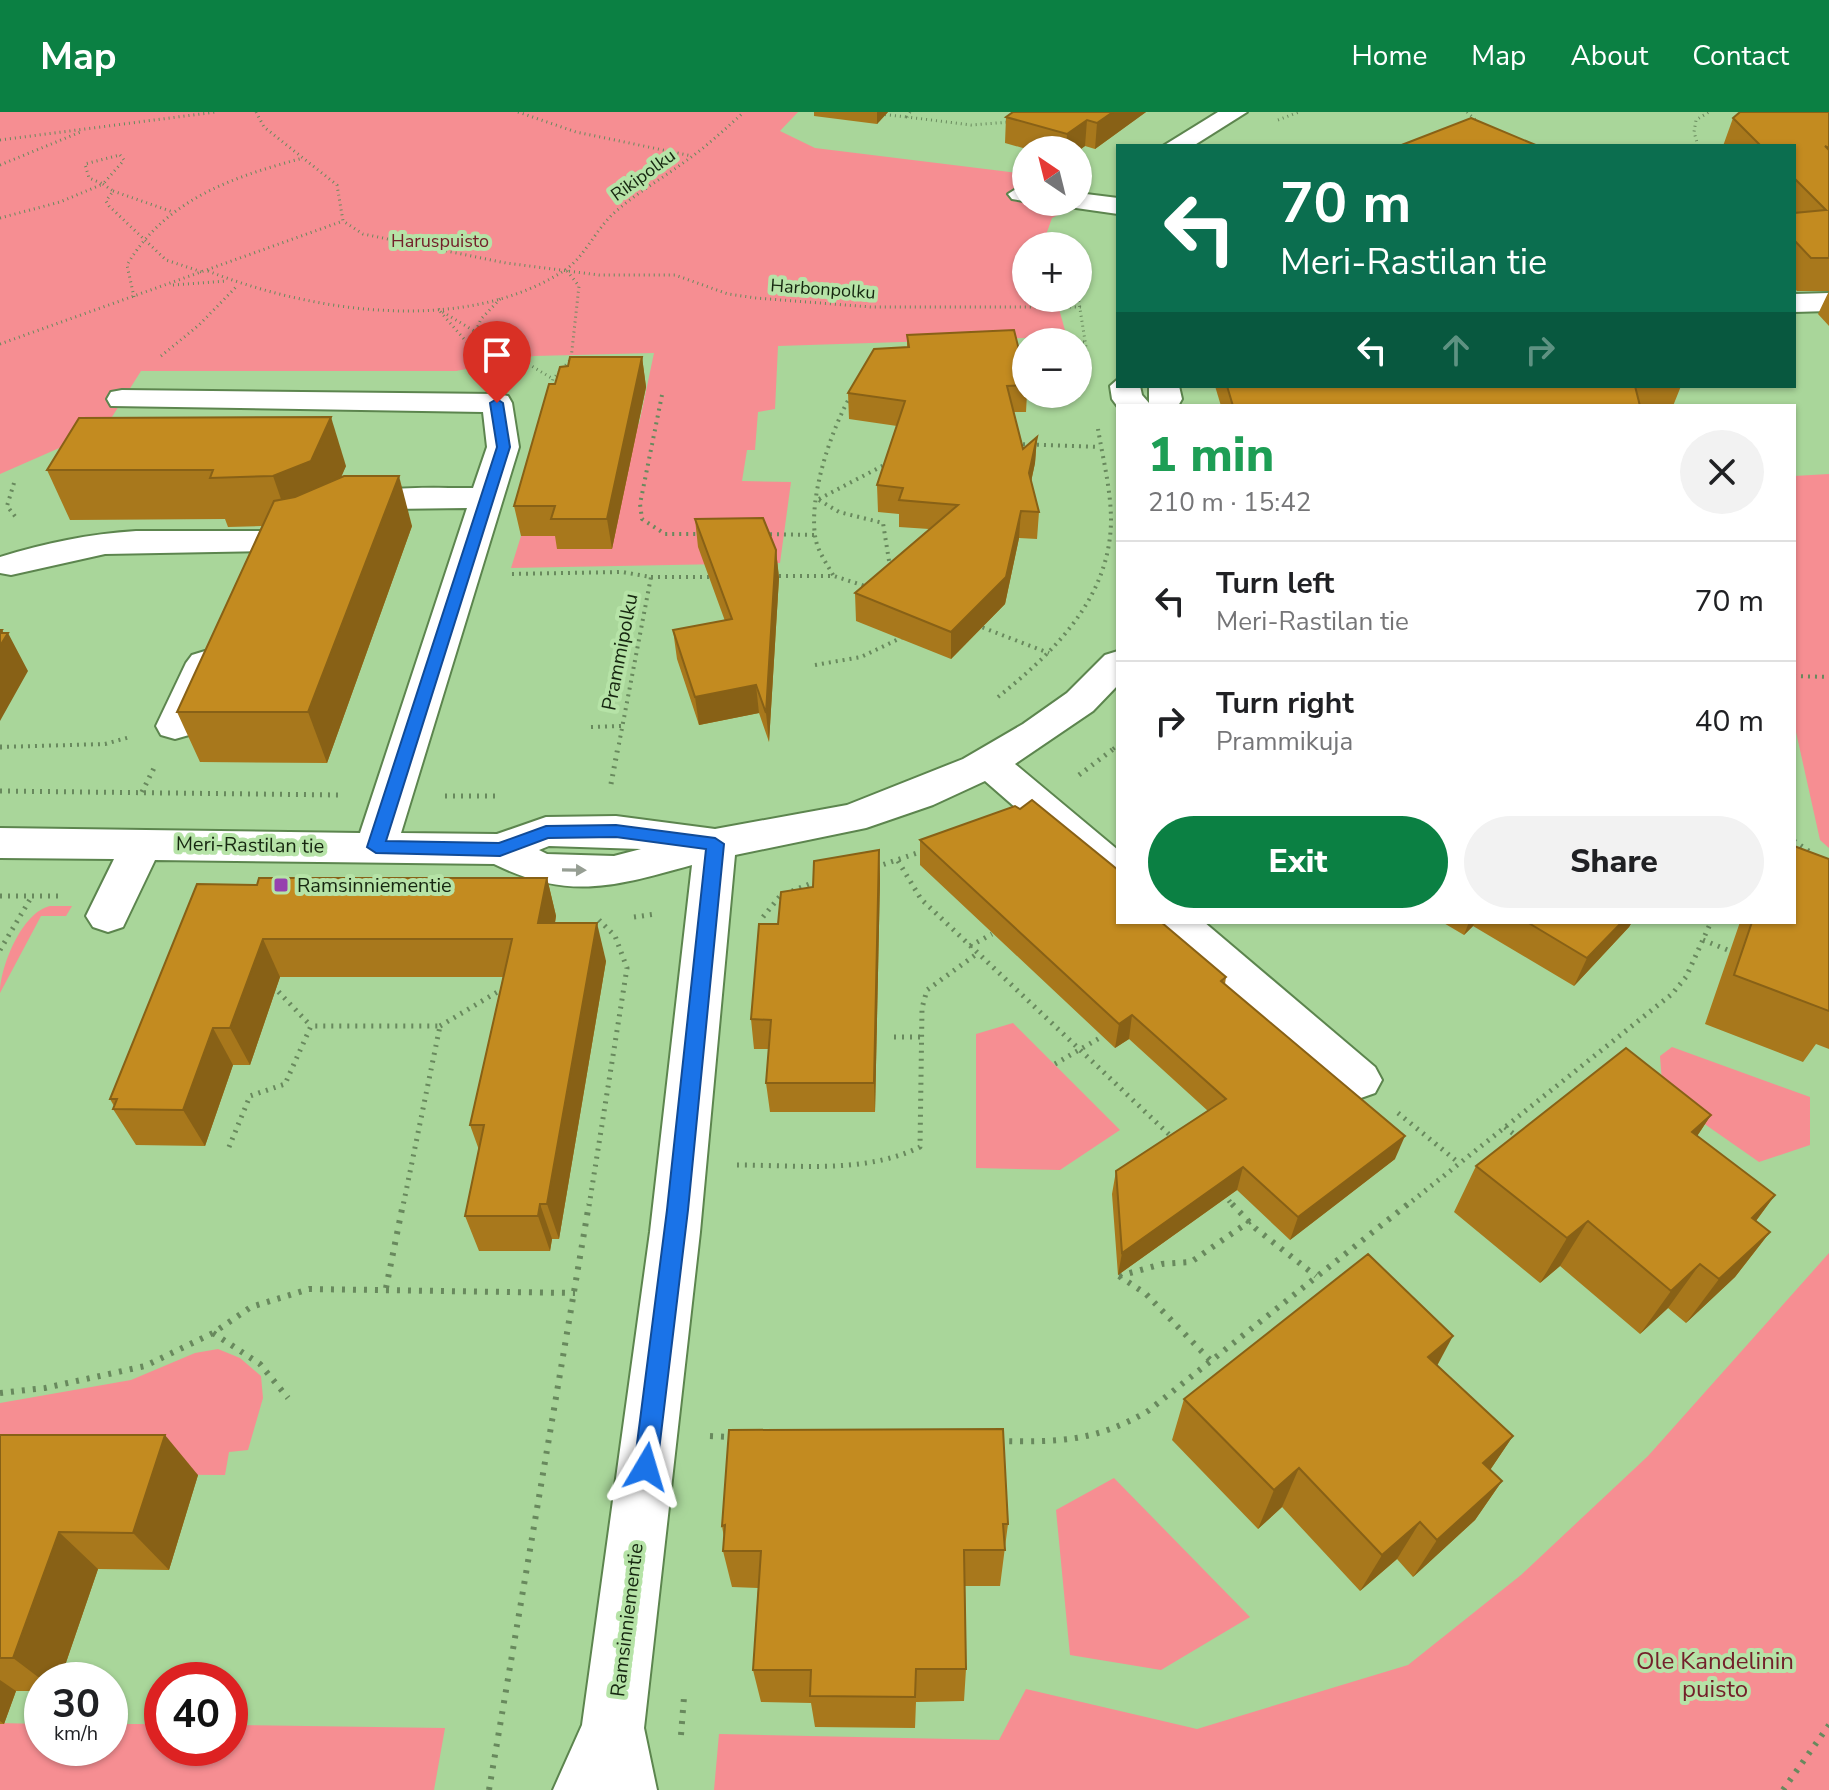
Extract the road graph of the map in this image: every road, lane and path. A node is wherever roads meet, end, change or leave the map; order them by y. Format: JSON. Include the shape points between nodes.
{"nodes":[{"id":1,"x":216,"y":112,"type":"edge"},
{"id":2,"x":256,"y":112,"type":"edge"},
{"id":3,"x":518,"y":112,"type":"edge"},
{"id":4,"x":744,"y":112,"type":"edge"},
{"id":5,"x":910,"y":112,"type":"edge"},
{"id":6,"x":1235,"y":112,"type":"edge"},
{"id":7,"x":1478,"y":112,"type":"edge"},
{"id":8,"x":1709,"y":112,"type":"edge"},
{"id":9,"x":877,"y":113,"type":"edge"},
{"id":10,"x":1468,"y":113,"type":"edge"},
{"id":11,"x":907,"y":117,"type":"junction"},
{"id":12,"x":537,"y":121,"type":"junction"},
{"id":13,"x":1015,"y":121,"type":"edge"},
{"id":14,"x":528,"y":123,"type":"dead end"},
{"id":15,"x":92,"y":127,"type":"junction"},
{"id":16,"x":1479,"y":132,"type":"edge"},
{"id":17,"x":0,"y":140,"type":"edge"},
{"id":18,"x":1179,"y":144,"type":"edge"},
{"id":19,"x":1697,"y":144,"type":"edge"},
{"id":20,"x":693,"y":157,"type":"junction"},
{"id":21,"x":303,"y":158,"type":"junction"},
{"id":22,"x":0,"y":165,"type":"edge"},
{"id":23,"x":103,"y":184,"type":"junction"},
{"id":24,"x":113,"y":191,"type":"junction"},
{"id":25,"x":1092,"y":203,"type":"edge"},
{"id":26,"x":1116,"y":206,"type":"edge"},
{"id":27,"x":174,"y":213,"type":"junction"},
{"id":28,"x":0,"y":218,"type":"edge"},
{"id":29,"x":343,"y":221,"type":"junction"},
{"id":30,"x":142,"y":241,"type":"junction"},
{"id":31,"x":567,"y":270,"type":"junction"},
{"id":32,"x":206,"y":271,"type":"junction"},
{"id":33,"x":229,"y":281,"type":"junction"},
{"id":34,"x":168,"y":285,"type":"junction"},
{"id":35,"x":238,"y":285,"type":"junction"},
{"id":36,"x":504,"y":296,"type":"junction"},
{"id":37,"x":134,"y":297,"type":"junction"},
{"id":38,"x":1829,"y":302,"type":"edge"},
{"id":39,"x":1796,"y":303,"type":"edge"},
{"id":40,"x":1012,"y":307,"type":"edge"},
{"id":41,"x":438,"y":309,"type":"junction"},
{"id":42,"x":474,"y":329,"type":"junction"},
{"id":43,"x":0,"y":344,"type":"edge"},
{"id":44,"x":1012,"y":344,"type":"edge"},
{"id":45,"x":998,"y":345,"type":"edge"},
{"id":46,"x":470,"y":346,"type":"junction"},
{"id":47,"x":464,"y":373,"type":"dead end"},
{"id":48,"x":553,"y":379,"type":"edge"},
{"id":49,"x":854,"y":391,"type":"edge"},
{"id":50,"x":662,"y":395,"type":"dead end"},
{"id":51,"x":130,"y":399,"type":"joint"},
{"id":52,"x":1096,"y":416,"type":"dead end"},
{"id":53,"x":1007,"y":444,"type":"edge"},
{"id":54,"x":1100,"y":447,"type":"junction"},
{"id":55,"x":892,"y":461,"type":"edge"},
{"id":56,"x":487,"y":498,"type":"junction"},
{"id":57,"x":818,"y":499,"type":"junction"},
{"id":58,"x":709,"y":534,"type":"edge"},
{"id":59,"x":753,"y":534,"type":"edge"},
{"id":60,"x":815,"y":535,"type":"junction"},
{"id":61,"x":11,"y":565,"type":"dead end"},
{"id":62,"x":506,"y":574,"type":"dead end"},
{"id":63,"x":759,"y":576,"type":"edge"},
{"id":64,"x":834,"y":576,"type":"junction"},
{"id":65,"x":893,"y":576,"type":"edge"},
{"id":66,"x":651,"y":577,"type":"junction"},
{"id":67,"x":729,"y":577,"type":"edge"},
{"id":68,"x":872,"y":589,"type":"edge"},
{"id":69,"x":962,"y":620,"type":"edge"},
{"id":70,"x":913,"y":631,"type":"edge"},
{"id":71,"x":218,"y":637,"type":"edge"},
{"id":72,"x":1049,"y":653,"type":"junction"},
{"id":73,"x":815,"y":665,"type":"dead end"},
{"id":74,"x":1116,"y":665,"type":"edge"},
{"id":75,"x":1796,"y":676,"type":"edge"},
{"id":76,"x":1829,"y":677,"type":"edge"},
{"id":77,"x":988,"y":704,"type":"dead end"},
{"id":78,"x":175,"y":726,"type":"joint"},
{"id":79,"x":622,"y":726,"type":"junction"},
{"id":80,"x":591,"y":727,"type":"dead end"},
{"id":81,"x":0,"y":747,"type":"edge"},
{"id":82,"x":987,"y":762,"type":"junction"},
{"id":83,"x":0,"y":791,"type":"edge"},
{"id":84,"x":353,"y":795,"type":"dead end"},
{"id":85,"x":432,"y":796,"type":"dead end"},
{"id":86,"x":510,"y":796,"type":"dead end"},
{"id":87,"x":608,"y":797,"type":"dead end"},
{"id":88,"x":1796,"y":842,"type":"edge"},
{"id":89,"x":0,"y":843,"type":"edge"},
{"id":90,"x":142,"y":843,"type":"junction"},
{"id":91,"x":715,"y":844,"type":"junction"},
{"id":92,"x":376,"y":847,"type":"junction"},
{"id":93,"x":1820,"y":857,"type":"edge"},
{"id":94,"x":898,"y":861,"type":"dead end"},
{"id":95,"x":1116,"y":871,"type":"edge"},
{"id":96,"x":33,"y":896,"type":"dead end"},
{"id":97,"x":108,"y":916,"type":"dead end"},
{"id":98,"x":601,"y":922,"type":"dead end"},
{"id":99,"x":1177,"y":924,"type":"edge"},
{"id":100,"x":1710,"y":924,"type":"edge"},
{"id":101,"x":992,"y":934,"type":"edge"},
{"id":102,"x":1703,"y":940,"type":"junction"},
{"id":103,"x":970,"y":946,"type":"junction"},
{"id":104,"x":0,"y":950,"type":"edge"},
{"id":105,"x":978,"y":953,"type":"junction"},
{"id":106,"x":1740,"y":955,"type":"edge"},
{"id":107,"x":265,"y":979,"type":"edge"},
{"id":108,"x":511,"y":984,"type":"edge"},
{"id":109,"x":311,"y":1026,"type":"junction"},
{"id":110,"x":440,"y":1026,"type":"junction"},
{"id":111,"x":1103,"y":1036,"type":"edge"},
{"id":112,"x":894,"y":1037,"type":"dead end"},
{"id":113,"x":922,"y":1037,"type":"junction"},
{"id":114,"x":1079,"y":1050,"type":"junction"},
{"id":115,"x":1055,"y":1064,"type":"dead end"},
{"id":116,"x":1358,"y":1080,"type":"dead end"},
{"id":117,"x":1505,"y":1127,"type":"junction"},
{"id":118,"x":1528,"y":1146,"type":"edge"},
{"id":119,"x":229,"y":1147,"type":"dead end"},
{"id":120,"x":1182,"y":1147,"type":"edge"},
{"id":121,"x":682,"y":1166,"type":"junction"},
{"id":122,"x":1221,"y":1189,"type":"edge"},
{"id":123,"x":1250,"y":1221,"type":"junction"},
{"id":124,"x":1316,"y":1276,"type":"junction"},
{"id":125,"x":386,"y":1288,"type":"junction"},
{"id":126,"x":575,"y":1293,"type":"junction"},
{"id":127,"x":213,"y":1333,"type":"junction"},
{"id":128,"x":1240,"y":1337,"type":"junction"},
{"id":129,"x":1250,"y":1347,"type":"edge"},
{"id":130,"x":1211,"y":1361,"type":"junction"},
{"id":131,"x":0,"y":1393,"type":"edge"},
{"id":132,"x":288,"y":1398,"type":"dead end"},
{"id":133,"x":649,"y":1436,"type":"junction"},
{"id":134,"x":746,"y":1437,"type":"edge"},
{"id":135,"x":992,"y":1441,"type":"edge"},
{"id":136,"x":1829,"y":1725,"type":"edge"},
{"id":137,"x":613,"y":1728,"type":"junction"},
{"id":138,"x":489,"y":1790,"type":"edge"},
{"id":139,"x":585,"y":1790,"type":"edge"},
{"id":140,"x":625,"y":1790,"type":"edge"},
{"id":141,"x":1783,"y":1790,"type":"edge"}],
"edges":[{"from":1,"to":15,"type":"path"},
{"from":2,"to":21,"type":"path","via":[[264,127]]},
{"from":3,"to":12,"type":"path"},
{"from":4,"to":20,"type":"path","name":"Rikipolku"},
{"from":5,"to":11,"type":"path"},
{"from":6,"to":18,"type":"street"},
{"from":7,"to":10,"type":"path"},
{"from":8,"to":19,"type":"path","via":[[1696,120]]},
{"from":9,"to":11,"type":"path"},
{"from":10,"to":16,"type":"path","via":[[1487,130]]},
{"from":11,"to":13,"type":"path","via":[[982,126]]},
{"from":12,"to":14,"type":"path"},
{"from":12,"to":20,"type":"path"},
{"from":15,"to":17,"type":"path"},
{"from":15,"to":22,"type":"path"},
{"from":20,"to":31,"type":"path","name":"Rikipolku","via":[[641,190],[604,222]]},
{"from":21,"to":27,"type":"path","via":[[216,185]]},
{"from":21,"to":29,"type":"path","via":[[337,185]]},
{"from":23,"to":23,"type":"path","via":[[124,160],[120,155],[85,164],[89,178]]},
{"from":23,"to":24,"type":"path"},
{"from":23,"to":28,"type":"path"},
{"from":24,"to":27,"type":"path"},
{"from":24,"to":30,"type":"path","via":[[106,201],[110,211]]},
{"from":25,"to":26,"type":"street"},
{"from":27,"to":30,"type":"path"},
{"from":29,"to":31,"type":"path","name":"Harbonpolku","via":[[363,234]]},
{"from":29,"to":32,"type":"path"},
{"from":30,"to":32,"type":"path","via":[[181,269]]},
{"from":30,"to":37,"type":"path","via":[[127,265]]},
{"from":31,"to":36,"type":"path"},
{"from":31,"to":40,"type":"path","name":"Harbonpolku","via":[[675,275],[728,294],[847,306]]},
{"from":32,"to":33,"type":"path"},
{"from":32,"to":34,"type":"path"},
{"from":33,"to":34,"type":"path"},
{"from":33,"to":35,"type":"path"},
{"from":34,"to":37,"type":"path"},
{"from":35,"to":41,"type":"path","via":[[332,304]]},
{"from":35,"to":51,"type":"path","via":[[161,355]]},
{"from":36,"to":41,"type":"path"},
{"from":36,"to":42,"type":"path"},
{"from":37,"to":43,"type":"path"},
{"from":38,"to":39,"type":"street"},
{"from":41,"to":42,"type":"path"},
{"from":41,"to":46,"type":"path"},
{"from":42,"to":46,"type":"path"},
{"from":42,"to":48,"type":"path"},
{"from":44,"to":45,"type":"path"},
{"from":46,"to":47,"type":"path"},
{"from":49,"to":57,"type":"path","via":[[832,433]]},
{"from":50,"to":58,"type":"path","via":[[640,504],[642,519],[665,534]]},
{"from":51,"to":56,"type":"street","via":[[497,403],[503,447]]},
{"from":52,"to":54,"type":"path"},
{"from":53,"to":54,"type":"path"},
{"from":54,"to":72,"type":"path","via":[[1111,531],[1105,567],[1074,625]]},
{"from":55,"to":57,"type":"path"},
{"from":56,"to":61,"type":"street","via":[[384,499],[282,544],[117,540],[68,547]]},
{"from":56,"to":92,"type":"street"},
{"from":57,"to":60,"type":"path"},
{"from":57,"to":65,"type":"path","via":[[839,512],[883,523]]},
{"from":59,"to":60,"type":"path"},
{"from":60,"to":64,"type":"path"},
{"from":62,"to":66,"type":"path","name":"Prammipolku","via":[[622,572]]},
{"from":63,"to":64,"type":"path"},
{"from":64,"to":68,"type":"path"},
{"from":66,"to":67,"type":"path"},
{"from":66,"to":79,"type":"path","name":"Prammipolku"},
{"from":69,"to":72,"type":"path"},
{"from":70,"to":73,"type":"path","via":[[861,657]]},
{"from":71,"to":78,"type":"street"},
{"from":72,"to":77,"type":"path"},
{"from":74,"to":82,"type":"street","name":"Meri-Rastilan tie","via":[[1080,702]]},
{"from":75,"to":76,"type":"path"},
{"from":78,"to":81,"type":"path","via":[[105,744]]},
{"from":79,"to":80,"type":"path"},
{"from":79,"to":87,"type":"path","name":"Prammipolku"},
{"from":82,"to":91,"type":"street","name":"Meri-Rastilan tie","via":[[919,795],[852,818]]},
{"from":82,"to":95,"type":"street"},
{"from":83,"to":84,"type":"path"},
{"from":85,"to":86,"type":"path"},
{"from":88,"to":93,"type":"path"},
{"from":89,"to":90,"type":"street","name":"Meri-Rastilan tie"},
{"from":90,"to":92,"type":"street","name":"Meri-Rastilan tie"},
{"from":90,"to":97,"type":"street"},
{"from":91,"to":92,"type":"street","name":"Meri-Rastilan tie","via":[[614,871],[541,869],[500,849]]},
{"from":91,"to":121,"type":"street","name":"Ramsinniementie"},
{"from":94,"to":103,"type":"path","via":[[921,899]]},
{"from":96,"to":104,"type":"path"},
{"from":98,"to":126,"type":"path","via":[[615,936],[627,968]]},
{"from":99,"to":116,"type":"street"},
{"from":100,"to":102,"type":"path"},
{"from":101,"to":103,"type":"path"},
{"from":102,"to":106,"type":"path"},
{"from":102,"to":117,"type":"path","via":[[1672,994]]},
{"from":103,"to":105,"type":"path"},
{"from":105,"to":113,"type":"path","via":[[927,990]]},
{"from":105,"to":114,"type":"path"},
{"from":107,"to":109,"type":"path"},
{"from":108,"to":110,"type":"path"},
{"from":109,"to":110,"type":"path"},
{"from":109,"to":119,"type":"path","via":[[285,1084],[250,1096]]},
{"from":110,"to":125,"type":"path"},
{"from":111,"to":114,"type":"path"},
{"from":112,"to":113,"type":"path"},
{"from":113,"to":121,"type":"path","via":[[920,1147],[904,1157]]},
{"from":114,"to":115,"type":"path"},
{"from":114,"to":120,"type":"path"},
{"from":117,"to":118,"type":"path"},
{"from":117,"to":124,"type":"path"},
{"from":121,"to":133,"type":"street","name":"Ramsinniementie"},
{"from":122,"to":123,"type":"path"},
{"from":123,"to":124,"type":"path"},
{"from":123,"to":130,"type":"path","via":[[1191,1262],[1119,1276],[1146,1294]]},
{"from":124,"to":128,"type":"path"},
{"from":125,"to":126,"type":"path"},
{"from":125,"to":127,"type":"path","via":[[282,1294]]},
{"from":126,"to":138,"type":"path"},
{"from":127,"to":131,"type":"path","via":[[145,1366]]},
{"from":127,"to":132,"type":"path","via":[[260,1364]]},
{"from":128,"to":129,"type":"path"},
{"from":128,"to":130,"type":"path"},
{"from":130,"to":135,"type":"path","via":[[1115,1432],[1085,1441]]},
{"from":133,"to":134,"type":"path"},
{"from":133,"to":137,"type":"street","name":"Ramsinniementie"},
{"from":136,"to":141,"type":"path"},
{"from":137,"to":139,"type":"street","name":"Ramsinniementie"},
{"from":137,"to":140,"type":"street","name":"Ramsinniementie"}]}
